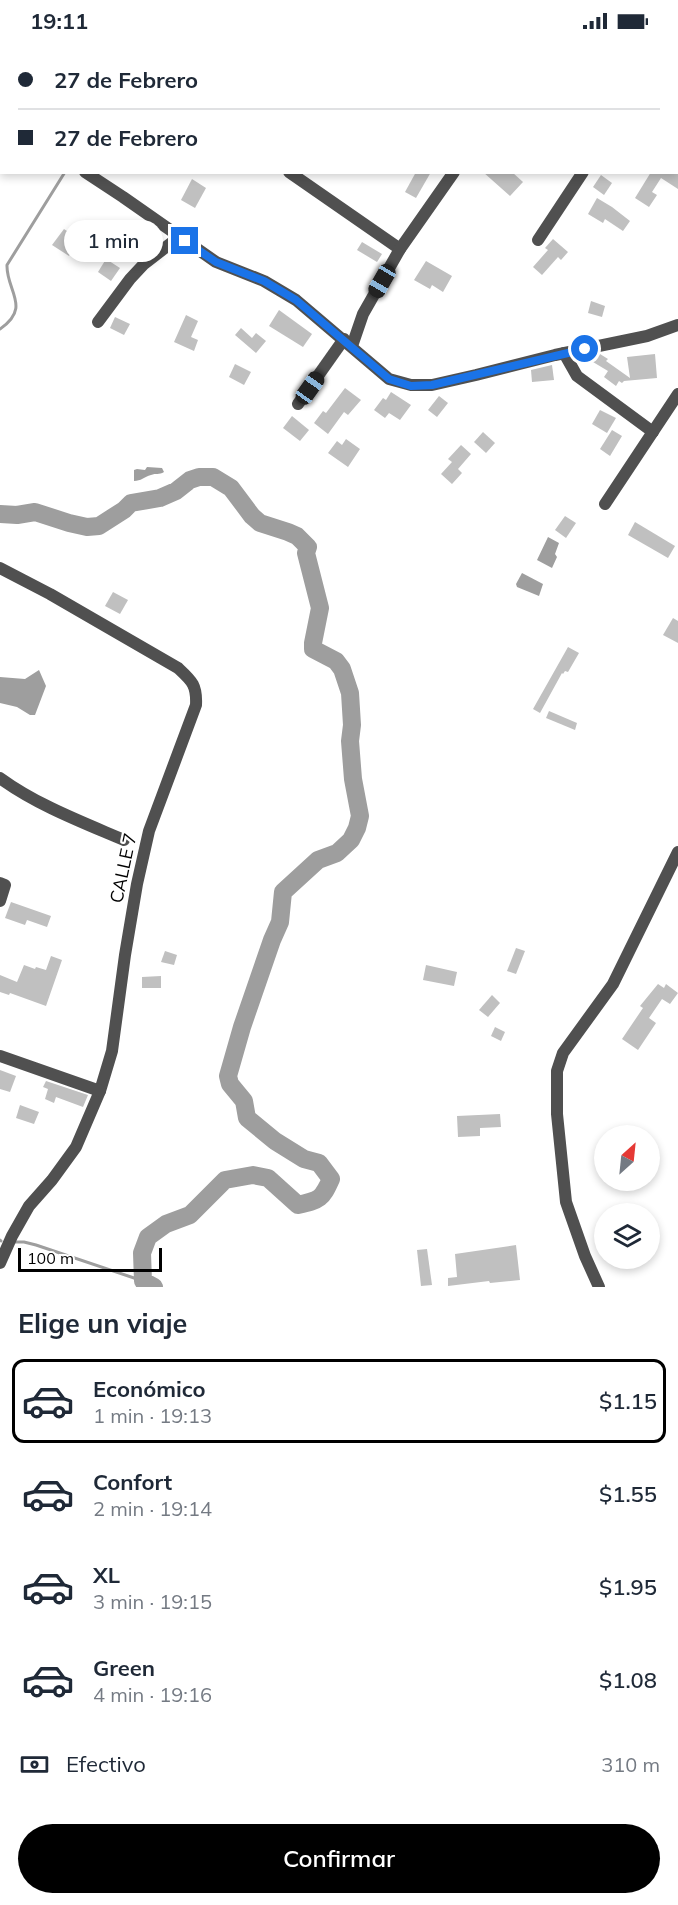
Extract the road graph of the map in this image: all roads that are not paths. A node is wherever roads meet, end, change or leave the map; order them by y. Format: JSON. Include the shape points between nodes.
{"nodes":[{"id":1,"x":88,"y":174,"type":"edge"},
{"id":2,"x":292,"y":174,"type":"edge"},
{"id":3,"x":453,"y":174,"type":"edge"},
{"id":4,"x":583,"y":174,"type":"edge"},
{"id":5,"x":179,"y":237,"type":"junction"},
{"id":6,"x":538,"y":240,"type":"dead end"},
{"id":7,"x":400,"y":249,"type":"junction"},
{"id":8,"x":98,"y":322,"type":"dead end"},
{"id":9,"x":678,"y":325,"type":"edge"},
{"id":10,"x":348,"y":343,"type":"junction"},
{"id":11,"x":564,"y":353,"type":"junction"},
{"id":12,"x":678,"y":394,"type":"edge"},
{"id":13,"x":298,"y":404,"type":"dead end"},
{"id":14,"x":653,"y":432,"type":"junction"},
{"id":15,"x":605,"y":504,"type":"dead end"},
{"id":16,"x":0,"y":568,"type":"edge"},
{"id":17,"x":0,"y":778,"type":"edge"},
{"id":18,"x":124,"y":840,"type":"dead end"},
{"id":19,"x":678,"y":852,"type":"edge"},
{"id":20,"x":3,"y":884,"type":"edge"},
{"id":21,"x":0,"y":901,"type":"edge"},
{"id":22,"x":0,"y":1056,"type":"edge"},
{"id":23,"x":100,"y":1091,"type":"junction"},
{"id":24,"x":0,"y":1263,"type":"edge"},
{"id":25,"x":599,"y":1287,"type":"edge"}],
"edges":[{"from":1,"to":5,"type":"street"},
{"from":2,"to":7,"type":"street"},
{"from":3,"to":7,"type":"street"},
{"from":4,"to":6,"type":"street"},
{"from":5,"to":8,"type":"street","via":[[137,271]]},
{"from":5,"to":10,"type":"street","via":[[216,262],[264,281],[296,300]]},
{"from":7,"to":10,"type":"street"},
{"from":9,"to":11,"type":"street","via":[[647,336]]},
{"from":10,"to":11,"type":"street","via":[[389,379],[411,386],[432,385]]},
{"from":10,"to":13,"type":"street"},
{"from":11,"to":14,"type":"street","via":[[578,375]]},
{"from":12,"to":14,"type":"street"},
{"from":14,"to":15,"type":"street"},
{"from":16,"to":23,"type":"street","name":"CALLE 7","via":[[178,668],[196,690],[196,705],[149,831],[125,955],[112,1051]]},
{"from":17,"to":18,"type":"street","via":[[72,818]]},
{"from":19,"to":25,"type":"street","via":[[613,984],[563,1053],[557,1071],[566,1202]]},
{"from":20,"to":21,"type":"street"},
{"from":22,"to":23,"type":"street"},
{"from":23,"to":24,"type":"street","name":"CALLE 7","via":[[76,1147],[29,1206]]}]}
